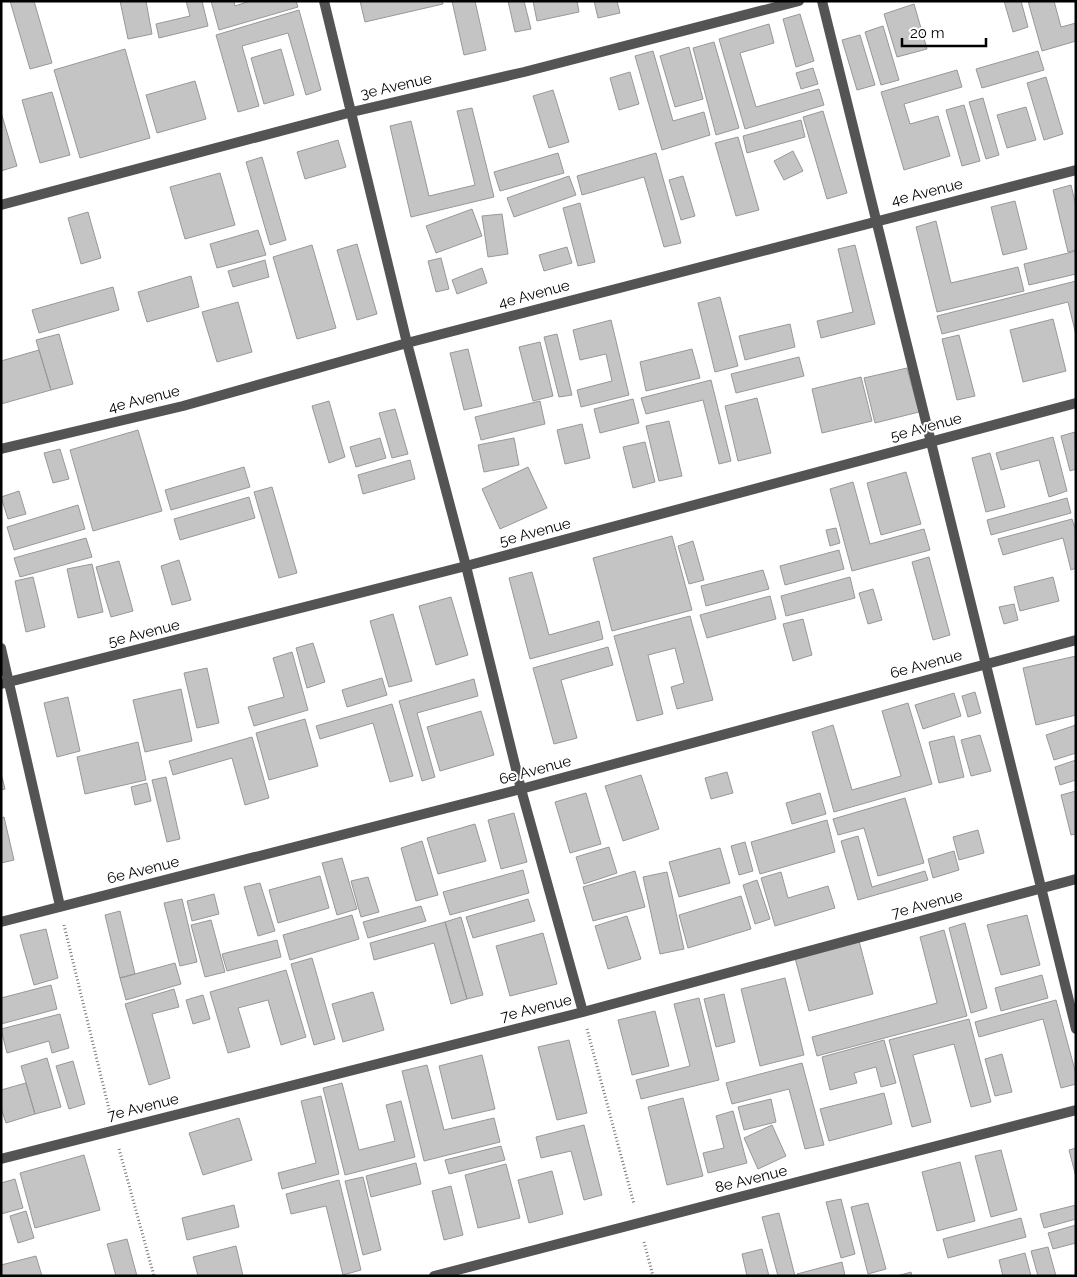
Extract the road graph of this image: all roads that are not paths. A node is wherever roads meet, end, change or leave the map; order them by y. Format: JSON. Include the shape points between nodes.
{"nodes":[{"id":1,"x":324,"y":1,"type":"edge"},
{"id":2,"x":799,"y":1,"type":"edge"},
{"id":3,"x":822,"y":1,"type":"edge"},
{"id":4,"x":352,"y":112,"type":"junction"},
{"id":5,"x":1076,"y":170,"type":"edge"},
{"id":6,"x":1,"y":205,"type":"edge"},
{"id":7,"x":875,"y":221,"type":"junction"},
{"id":8,"x":407,"y":343,"type":"junction"},
{"id":9,"x":1076,"y":403,"type":"edge"},
{"id":10,"x":932,"y":441,"type":"junction"},
{"id":11,"x":1,"y":449,"type":"edge"},
{"id":12,"x":466,"y":566,"type":"junction"},
{"id":13,"x":1076,"y":640,"type":"edge"},
{"id":14,"x":1,"y":648,"type":"edge"},
{"id":15,"x":987,"y":664,"type":"junction"},
{"id":16,"x":6,"y":683,"type":"edge"},
{"id":17,"x":521,"y":789,"type":"junction"},
{"id":18,"x":1076,"y":880,"type":"edge"},
{"id":19,"x":1042,"y":888,"type":"junction"},
{"id":20,"x":60,"y":906,"type":"junction"},
{"id":21,"x":1,"y":922,"type":"edge"},
{"id":22,"x":583,"y":1012,"type":"junction"},
{"id":23,"x":1076,"y":1029,"type":"edge"},
{"id":24,"x":1076,"y":1110,"type":"edge"},
{"id":25,"x":1,"y":1159,"type":"edge"},
{"id":26,"x":434,"y":1276,"type":"edge"}],
"edges":[{"from":1,"to":4,"type":"street"},
{"from":2,"to":4,"type":"street","name":"3e Avenue","via":[[524,72]]},
{"from":3,"to":7,"type":"street"},
{"from":4,"to":6,"type":"street","name":"3e Avenue"},
{"from":4,"to":8,"type":"street"},
{"from":5,"to":7,"type":"street","name":"4e Avenue"},
{"from":7,"to":8,"type":"street","name":"4e Avenue"},
{"from":7,"to":10,"type":"street"},
{"from":8,"to":11,"type":"street","name":"4e Avenue","via":[[183,406]]},
{"from":8,"to":12,"type":"street"},
{"from":9,"to":10,"type":"street","name":"5e Avenue"},
{"from":10,"to":12,"type":"street","name":"5e Avenue"},
{"from":10,"to":15,"type":"street"},
{"from":12,"to":16,"type":"street","name":"5e Avenue"},
{"from":12,"to":17,"type":"street"},
{"from":13,"to":15,"type":"street","name":"6e Avenue"},
{"from":14,"to":16,"type":"street"},
{"from":15,"to":17,"type":"street","name":"6e Avenue"},
{"from":15,"to":19,"type":"street"},
{"from":16,"to":20,"type":"street"},
{"from":17,"to":20,"type":"street","name":"6e Avenue"},
{"from":17,"to":22,"type":"street"},
{"from":18,"to":19,"type":"street","name":"7e Avenue"},
{"from":19,"to":22,"type":"street","name":"7e Avenue"},
{"from":19,"to":23,"type":"street"},
{"from":20,"to":21,"type":"street","name":"6e Avenue"},
{"from":22,"to":25,"type":"street","name":"7e Avenue"},
{"from":24,"to":26,"type":"street","name":"8e Avenue"}]}
